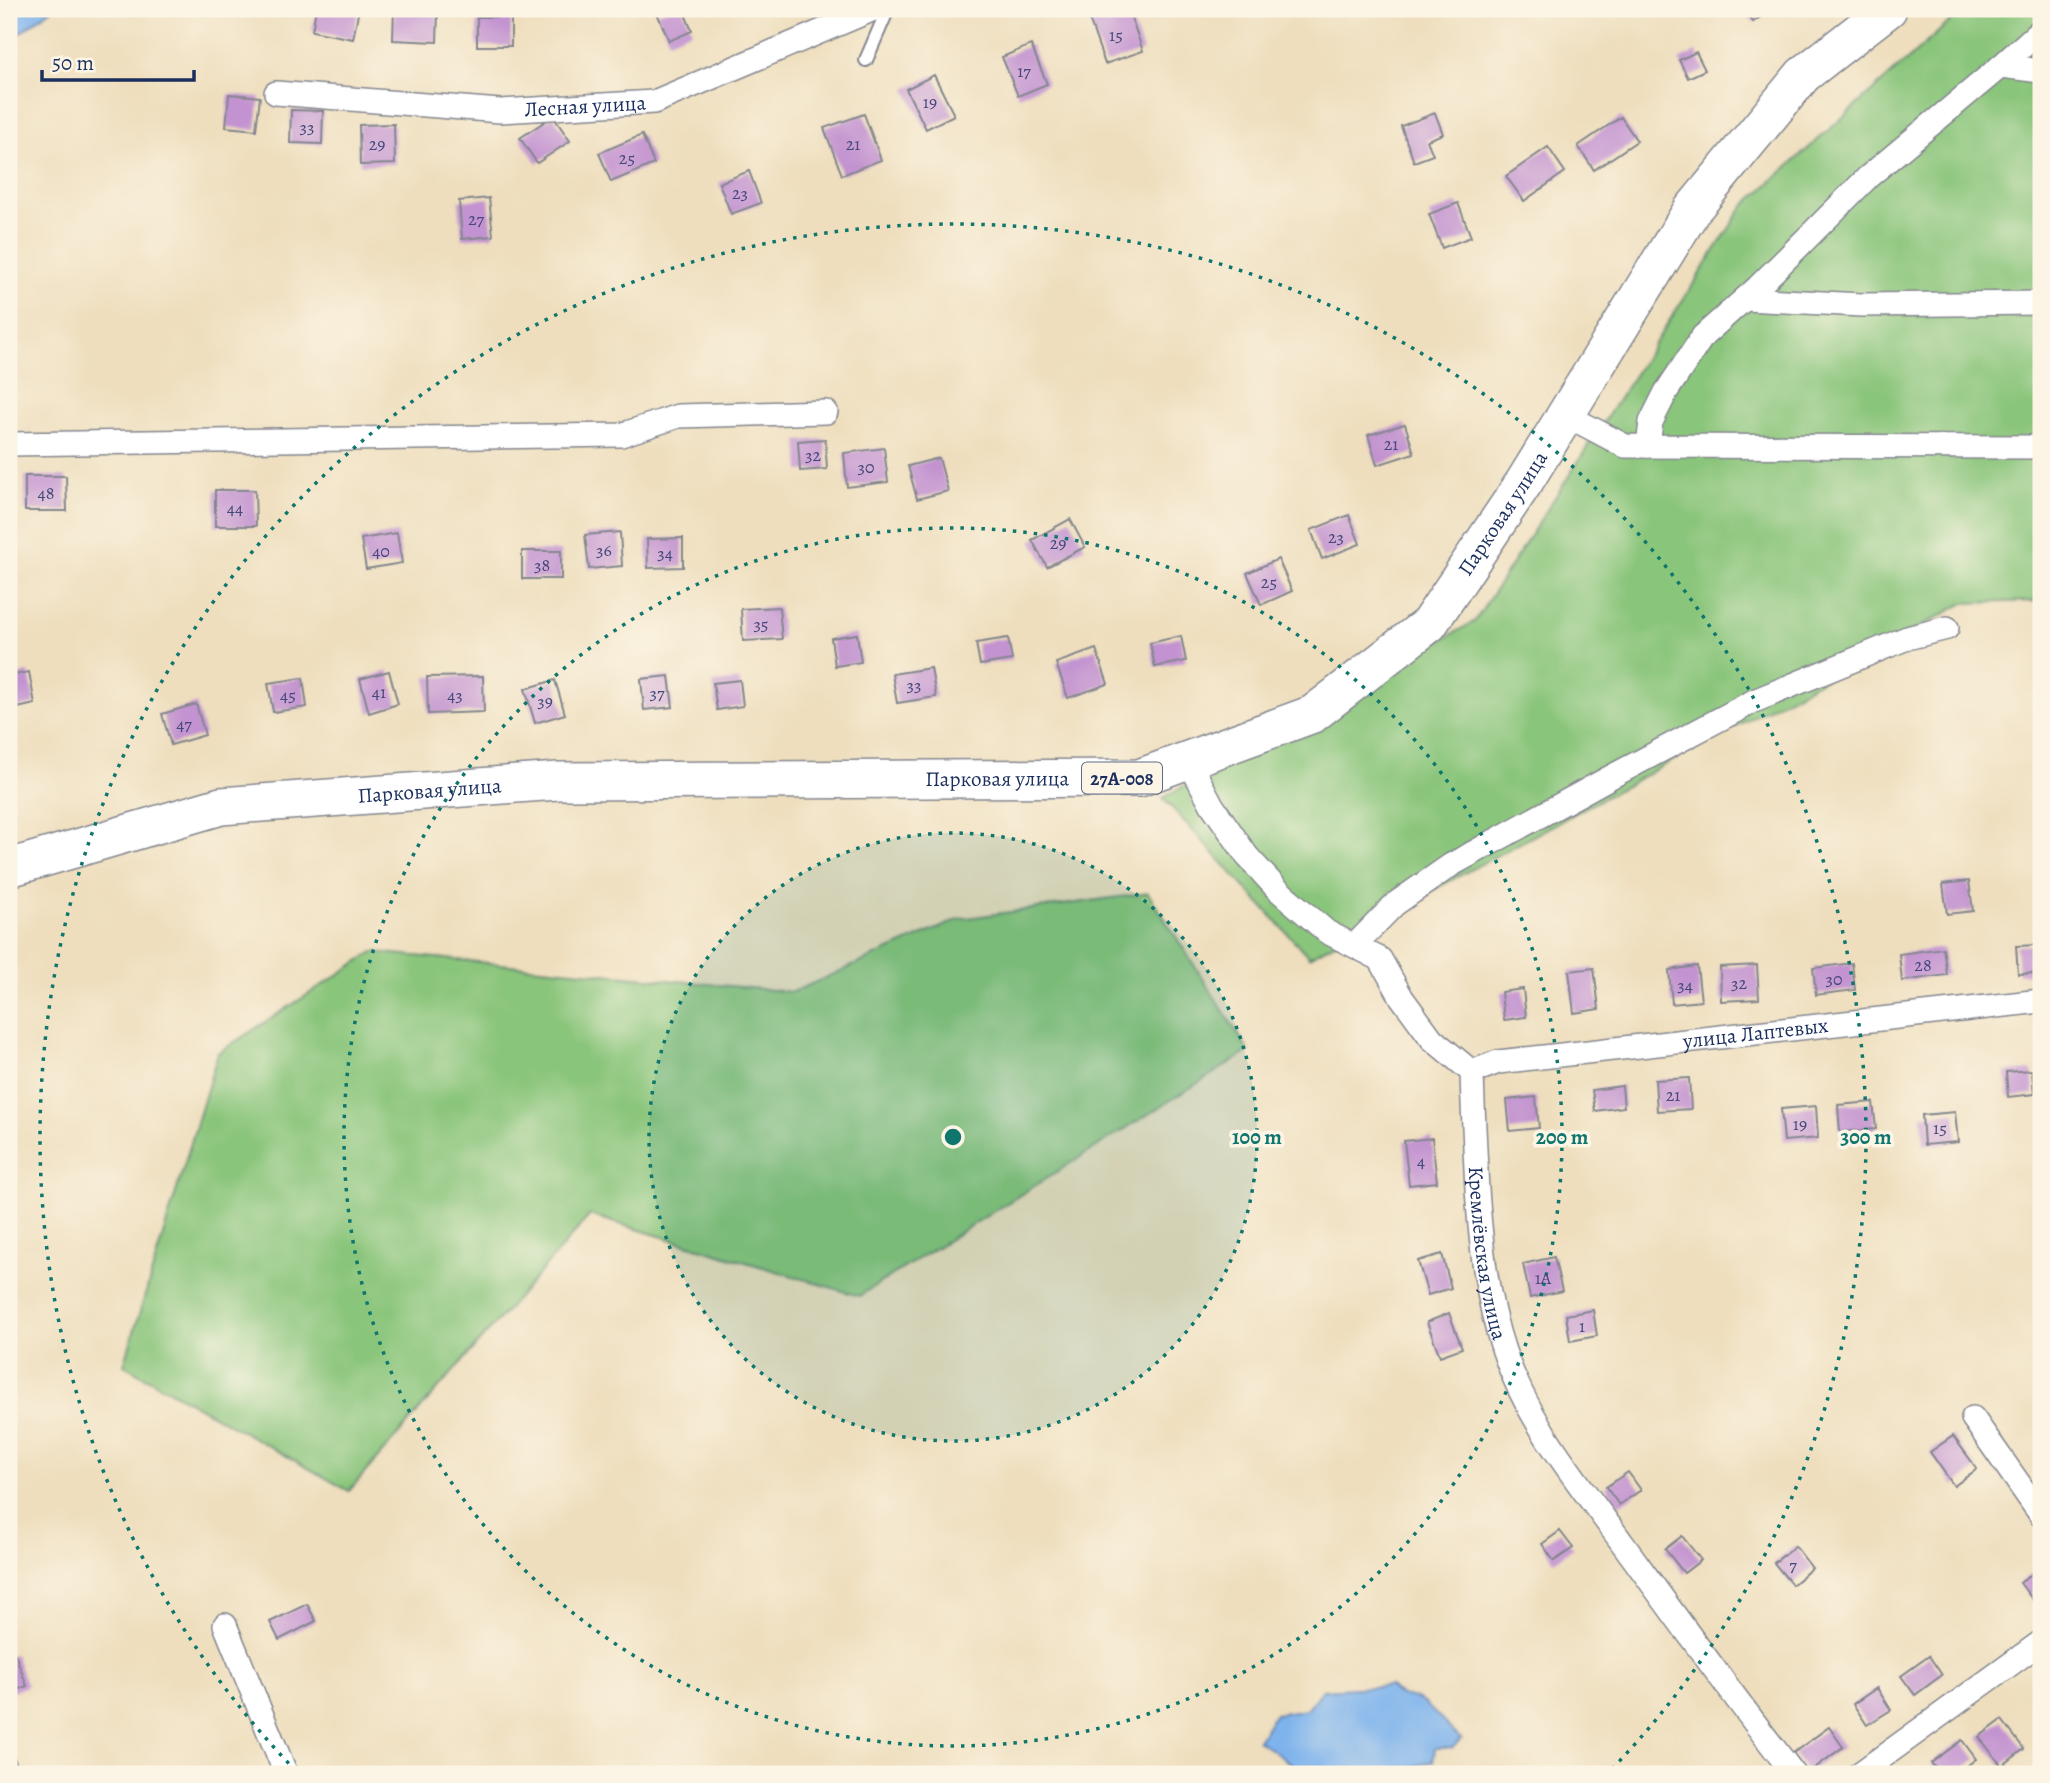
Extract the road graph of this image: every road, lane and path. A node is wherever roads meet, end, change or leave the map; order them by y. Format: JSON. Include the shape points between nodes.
{"nodes":[{"id":1,"x":874,"y":9,"type":"edge"},
{"id":2,"x":888,"y":9,"type":"edge"},
{"id":3,"x":1888,"y":9,"type":"edge"},
{"id":4,"x":2041,"y":30,"type":"edge"},
{"id":5,"x":866,"y":60,"type":"dead end"},
{"id":6,"x":2001,"y":66,"type":"junction"},
{"id":7,"x":2041,"y":71,"type":"edge"},
{"id":8,"x":276,"y":93,"type":"dead end"},
{"id":9,"x":1745,"y":299,"type":"junction"},
{"id":10,"x":2041,"y":303,"type":"edge"},
{"id":11,"x":826,"y":412,"type":"dead end"},
{"id":12,"x":1566,"y":415,"type":"junction"},
{"id":13,"x":9,"y":444,"type":"edge"},
{"id":14,"x":1648,"y":446,"type":"junction"},
{"id":15,"x":2041,"y":447,"type":"edge"},
{"id":16,"x":1947,"y":628,"type":"dead end"},
{"id":17,"x":1188,"y":760,"type":"junction"},
{"id":18,"x":14,"y":859,"type":"edge"},
{"id":19,"x":1355,"y":946,"type":"junction"},
{"id":20,"x":2041,"y":1002,"type":"edge"},
{"id":21,"x":1472,"y":1073,"type":"junction"},
{"id":22,"x":1973,"y":1418,"type":"dead end"},
{"id":23,"x":2041,"y":1515,"type":"edge"},
{"id":24,"x":225,"y":1625,"type":"dead end"},
{"id":25,"x":2041,"y":1642,"type":"edge"},
{"id":26,"x":286,"y":1774,"type":"edge"},
{"id":27,"x":1794,"y":1774,"type":"edge"},
{"id":28,"x":1859,"y":1774,"type":"edge"}],
"edges":[{"from":1,"to":8,"type":"street","name":"Лесная улица","via":[[654,102],[500,111]]},
{"from":2,"to":5,"type":"lane"},
{"from":3,"to":12,"type":"main road","name":"Парковая улица","number":"27А-008","via":[[1803,75],[1692,210]]},
{"from":4,"to":6,"type":"street"},
{"from":6,"to":7,"type":"street"},
{"from":6,"to":9,"type":"street","via":[[1868,177]]},
{"from":9,"to":10,"type":"street","via":[[1862,305]]},
{"from":9,"to":14,"type":"street","via":[[1703,336],[1651,422]]},
{"from":11,"to":13,"type":"street","via":[[678,416],[621,435]]},
{"from":12,"to":14,"type":"street","via":[[1625,446]]},
{"from":12,"to":17,"type":"main road","name":"Парковая улица","number":"27А-008","via":[[1429,624],[1313,714]]},
{"from":14,"to":15,"type":"street"},
{"from":16,"to":19,"type":"street","via":[[1908,638],[1754,701],[1607,779],[1451,866],[1395,904]]},
{"from":17,"to":18,"type":"main road","name":"Парковая улица","number":"27А-008","via":[[1139,778],[558,781],[221,806]]},
{"from":17,"to":19,"type":"street","via":[[1212,805],[1254,864],[1327,932]]},
{"from":19,"to":21,"type":"street","via":[[1380,959],[1432,1039]]},
{"from":20,"to":21,"type":"street","name":"улица Лаптевых","via":[[1498,1062]]},
{"from":21,"to":27,"type":"street","name":"Кремлёвская улица","via":[[1481,1247],[1492,1307],[1518,1387],[1537,1424],[1599,1511]]},
{"from":22,"to":23,"type":"street"},
{"from":24,"to":26,"type":"street"},
{"from":25,"to":28,"type":"street"}]}
